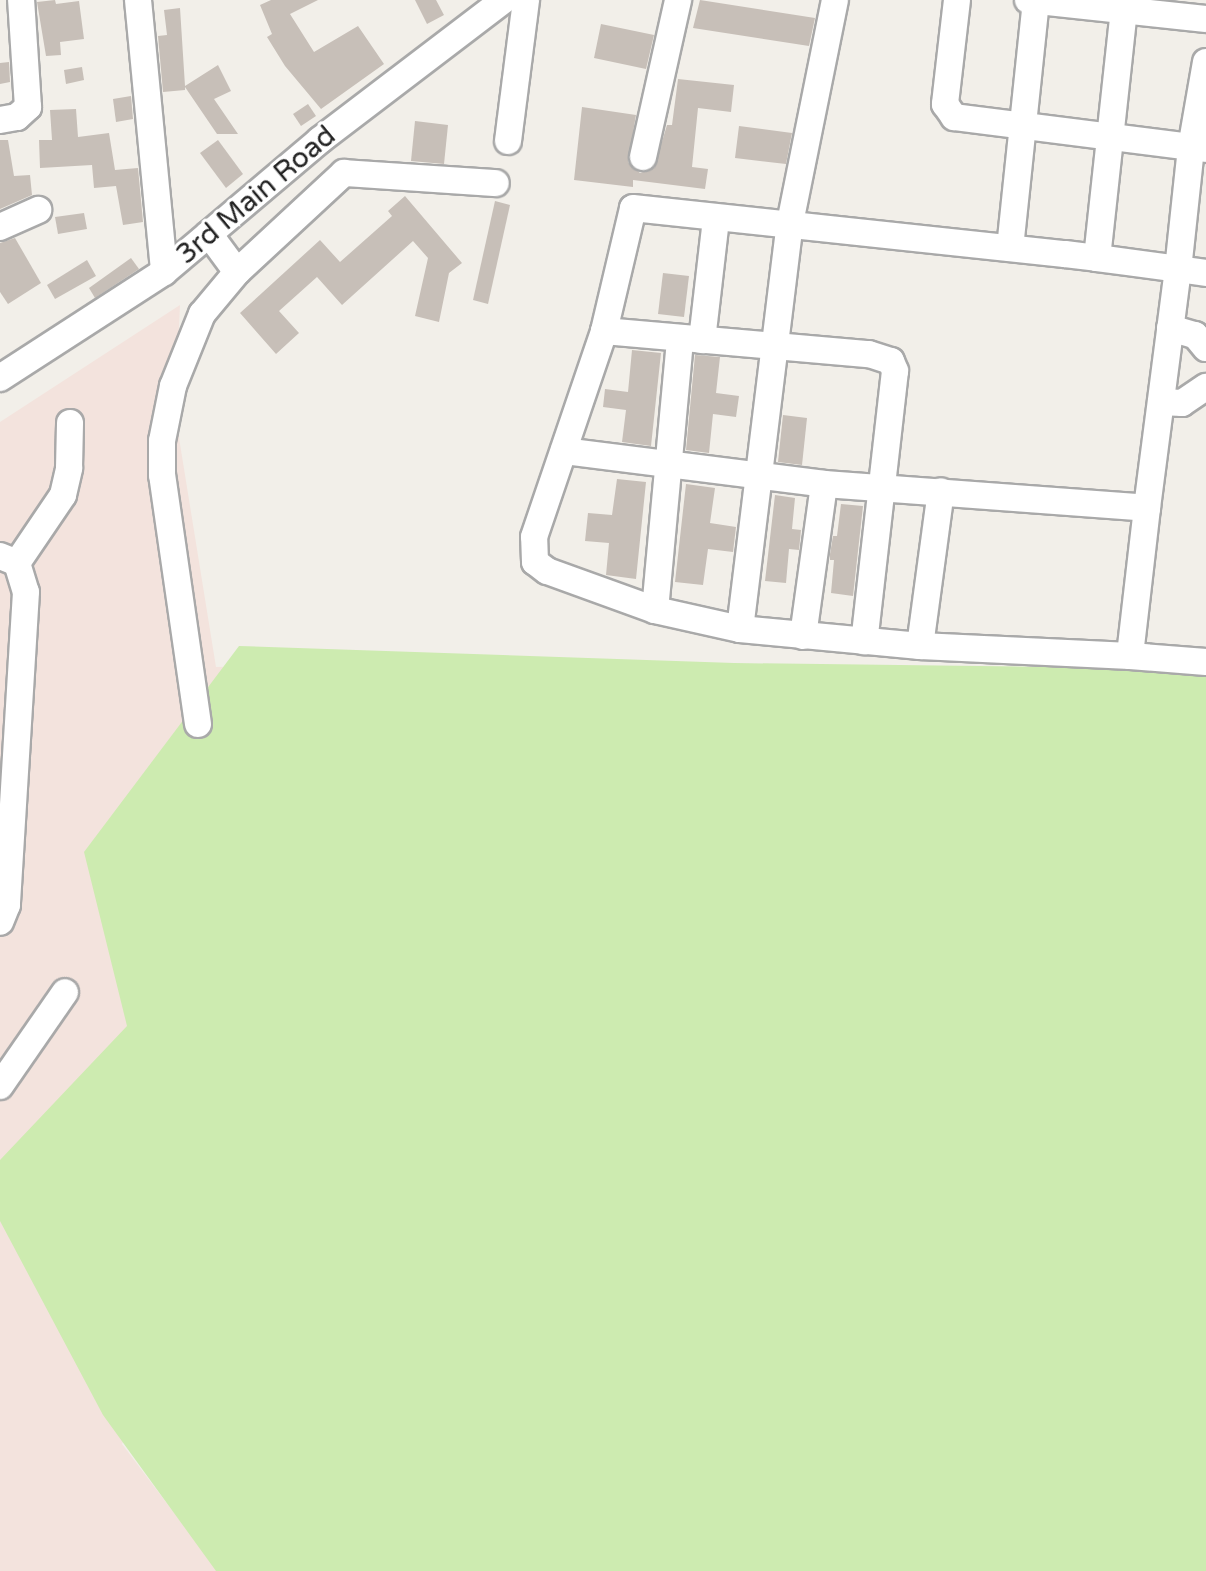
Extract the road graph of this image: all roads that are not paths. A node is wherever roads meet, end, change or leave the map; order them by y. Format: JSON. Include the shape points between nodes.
{"nodes":[{"id":1,"x":21,"y":0,"type":"edge"},
{"id":2,"x":504,"y":0,"type":"edge"},
{"id":3,"x":526,"y":0,"type":"edge"},
{"id":4,"x":678,"y":0,"type":"edge"},
{"id":5,"x":835,"y":0,"type":"edge"},
{"id":6,"x":957,"y":0,"type":"edge"},
{"id":7,"x":1028,"y":0,"type":"edge"},
{"id":8,"x":1036,"y":0,"type":"edge"},
{"id":9,"x":142,"y":1,"type":"edge"},
{"id":10,"x":1125,"y":5,"type":"edge"},
{"id":11,"x":1206,"y":19,"type":"edge"},
{"id":12,"x":1206,"y":62,"type":"edge"},
{"id":13,"x":9,"y":118,"type":"edge"},
{"id":14,"x":1023,"y":125,"type":"junction"},
{"id":15,"x":1111,"y":134,"type":"junction"},
{"id":16,"x":508,"y":141,"type":"dead end"},
{"id":17,"x":1199,"y":148,"type":"edge"},
{"id":18,"x":643,"y":157,"type":"dead end"},
{"id":19,"x":496,"y":183,"type":"dead end"},
{"id":20,"x":38,"y":210,"type":"dead end"},
{"id":21,"x":716,"y":219,"type":"junction"},
{"id":22,"x":790,"y":223,"type":"junction"},
{"id":23,"x":0,"y":227,"type":"edge"},
{"id":24,"x":209,"y":234,"type":"junction"},
{"id":25,"x":1010,"y":248,"type":"junction"},
{"id":26,"x":1097,"y":258,"type":"junction"},
{"id":27,"x":1178,"y":269,"type":"junction"},
{"id":28,"x":164,"y":272,"type":"junction"},
{"id":29,"x":237,"y":272,"type":"junction"},
{"id":30,"x":1206,"y":273,"type":"edge"},
{"id":31,"x":1170,"y":328,"type":"junction"},
{"id":32,"x":604,"y":331,"type":"junction"},
{"id":33,"x":691,"y":339,"type":"junction"},
{"id":34,"x":773,"y":346,"type":"junction"},
{"id":35,"x":1206,"y":348,"type":"edge"},
{"id":36,"x":0,"y":378,"type":"edge"},
{"id":37,"x":1206,"y":387,"type":"edge"},
{"id":38,"x":1161,"y":402,"type":"junction"},
{"id":39,"x":70,"y":423,"type":"dead end"},
{"id":40,"x":564,"y":451,"type":"junction"},
{"id":41,"x":668,"y":464,"type":"junction"},
{"id":42,"x":758,"y":477,"type":"junction"},
{"id":43,"x":824,"y":484,"type":"junction"},
{"id":44,"x":882,"y":487,"type":"junction"},
{"id":45,"x":941,"y":491,"type":"junction"},
{"id":46,"x":1147,"y":508,"type":"junction"},
{"id":47,"x":9,"y":559,"type":"edge"},
{"id":48,"x":655,"y":610,"type":"junction"},
{"id":49,"x":740,"y":629,"type":"junction"},
{"id":50,"x":803,"y":636,"type":"junction"},
{"id":51,"x":864,"y":641,"type":"junction"},
{"id":52,"x":920,"y":646,"type":"junction"},
{"id":53,"x":1130,"y":656,"type":"junction"},
{"id":54,"x":1206,"y":662,"type":"edge"},
{"id":55,"x":198,"y":724,"type":"dead end"},
{"id":56,"x":0,"y":922,"type":"edge"},
{"id":57,"x":65,"y":992,"type":"dead end"},
{"id":58,"x":0,"y":1086,"type":"edge"}],
"edges":[{"from":1,"to":13,"type":"street","via":[[30,99],[28,107]]},
{"from":2,"to":24,"type":"street","name":"3rd Main Road","via":[[320,140]]},
{"from":3,"to":16,"type":"street"},
{"from":4,"to":18,"type":"street"},
{"from":5,"to":22,"type":"street"},
{"from":6,"to":14,"type":"street","via":[[948,112]]},
{"from":7,"to":8,"type":"street"},
{"from":8,"to":10,"type":"street"},
{"from":8,"to":14,"type":"street"},
{"from":9,"to":28,"type":"street"},
{"from":10,"to":11,"type":"street"},
{"from":10,"to":15,"type":"street"},
{"from":12,"to":17,"type":"street"},
{"from":14,"to":15,"type":"street"},
{"from":14,"to":25,"type":"street"},
{"from":15,"to":17,"type":"street"},
{"from":15,"to":26,"type":"street"},
{"from":17,"to":27,"type":"street"},
{"from":19,"to":29,"type":"street","via":[[344,173]]},
{"from":20,"to":23,"type":"street"},
{"from":21,"to":22,"type":"street"},
{"from":21,"to":32,"type":"street","via":[[633,208]]},
{"from":21,"to":33,"type":"street"},
{"from":22,"to":25,"type":"street"},
{"from":22,"to":34,"type":"street"},
{"from":24,"to":28,"type":"street","name":"3rd Main Road"},
{"from":24,"to":29,"type":"street"},
{"from":25,"to":26,"type":"street"},
{"from":26,"to":27,"type":"street"},
{"from":27,"to":30,"type":"street"},
{"from":27,"to":31,"type":"street"},
{"from":28,"to":36,"type":"street","name":"3rd Main Road"},
{"from":29,"to":55,"type":"street","via":[[202,314],[173,386],[162,441],[162,475]]},
{"from":31,"to":35,"type":"street","via":[[1195,335]]},
{"from":31,"to":38,"type":"street"},
{"from":32,"to":33,"type":"street"},
{"from":32,"to":40,"type":"street"},
{"from":33,"to":34,"type":"street"},
{"from":33,"to":41,"type":"street"},
{"from":34,"to":42,"type":"street"},
{"from":34,"to":44,"type":"street","via":[[869,354],[891,361],[895,371]]},
{"from":37,"to":38,"type":"street","via":[[1182,403]]},
{"from":38,"to":46,"type":"street"},
{"from":39,"to":47,"type":"street","via":[[63,495]]},
{"from":40,"to":41,"type":"street"},
{"from":40,"to":48,"type":"street","via":[[534,537],[535,562]]},
{"from":41,"to":42,"type":"street"},
{"from":41,"to":48,"type":"street"},
{"from":42,"to":43,"type":"street"},
{"from":42,"to":49,"type":"street"},
{"from":43,"to":44,"type":"street"},
{"from":43,"to":50,"type":"street"},
{"from":44,"to":45,"type":"street"},
{"from":44,"to":51,"type":"street"},
{"from":45,"to":46,"type":"street"},
{"from":45,"to":52,"type":"street"},
{"from":46,"to":53,"type":"street"},
{"from":47,"to":56,"type":"street","via":[[26,592],[7,905]]},
{"from":48,"to":49,"type":"street"},
{"from":49,"to":50,"type":"street"},
{"from":50,"to":51,"type":"street"},
{"from":51,"to":52,"type":"street"},
{"from":52,"to":53,"type":"street"},
{"from":53,"to":54,"type":"street"},
{"from":57,"to":58,"type":"street"}]}
